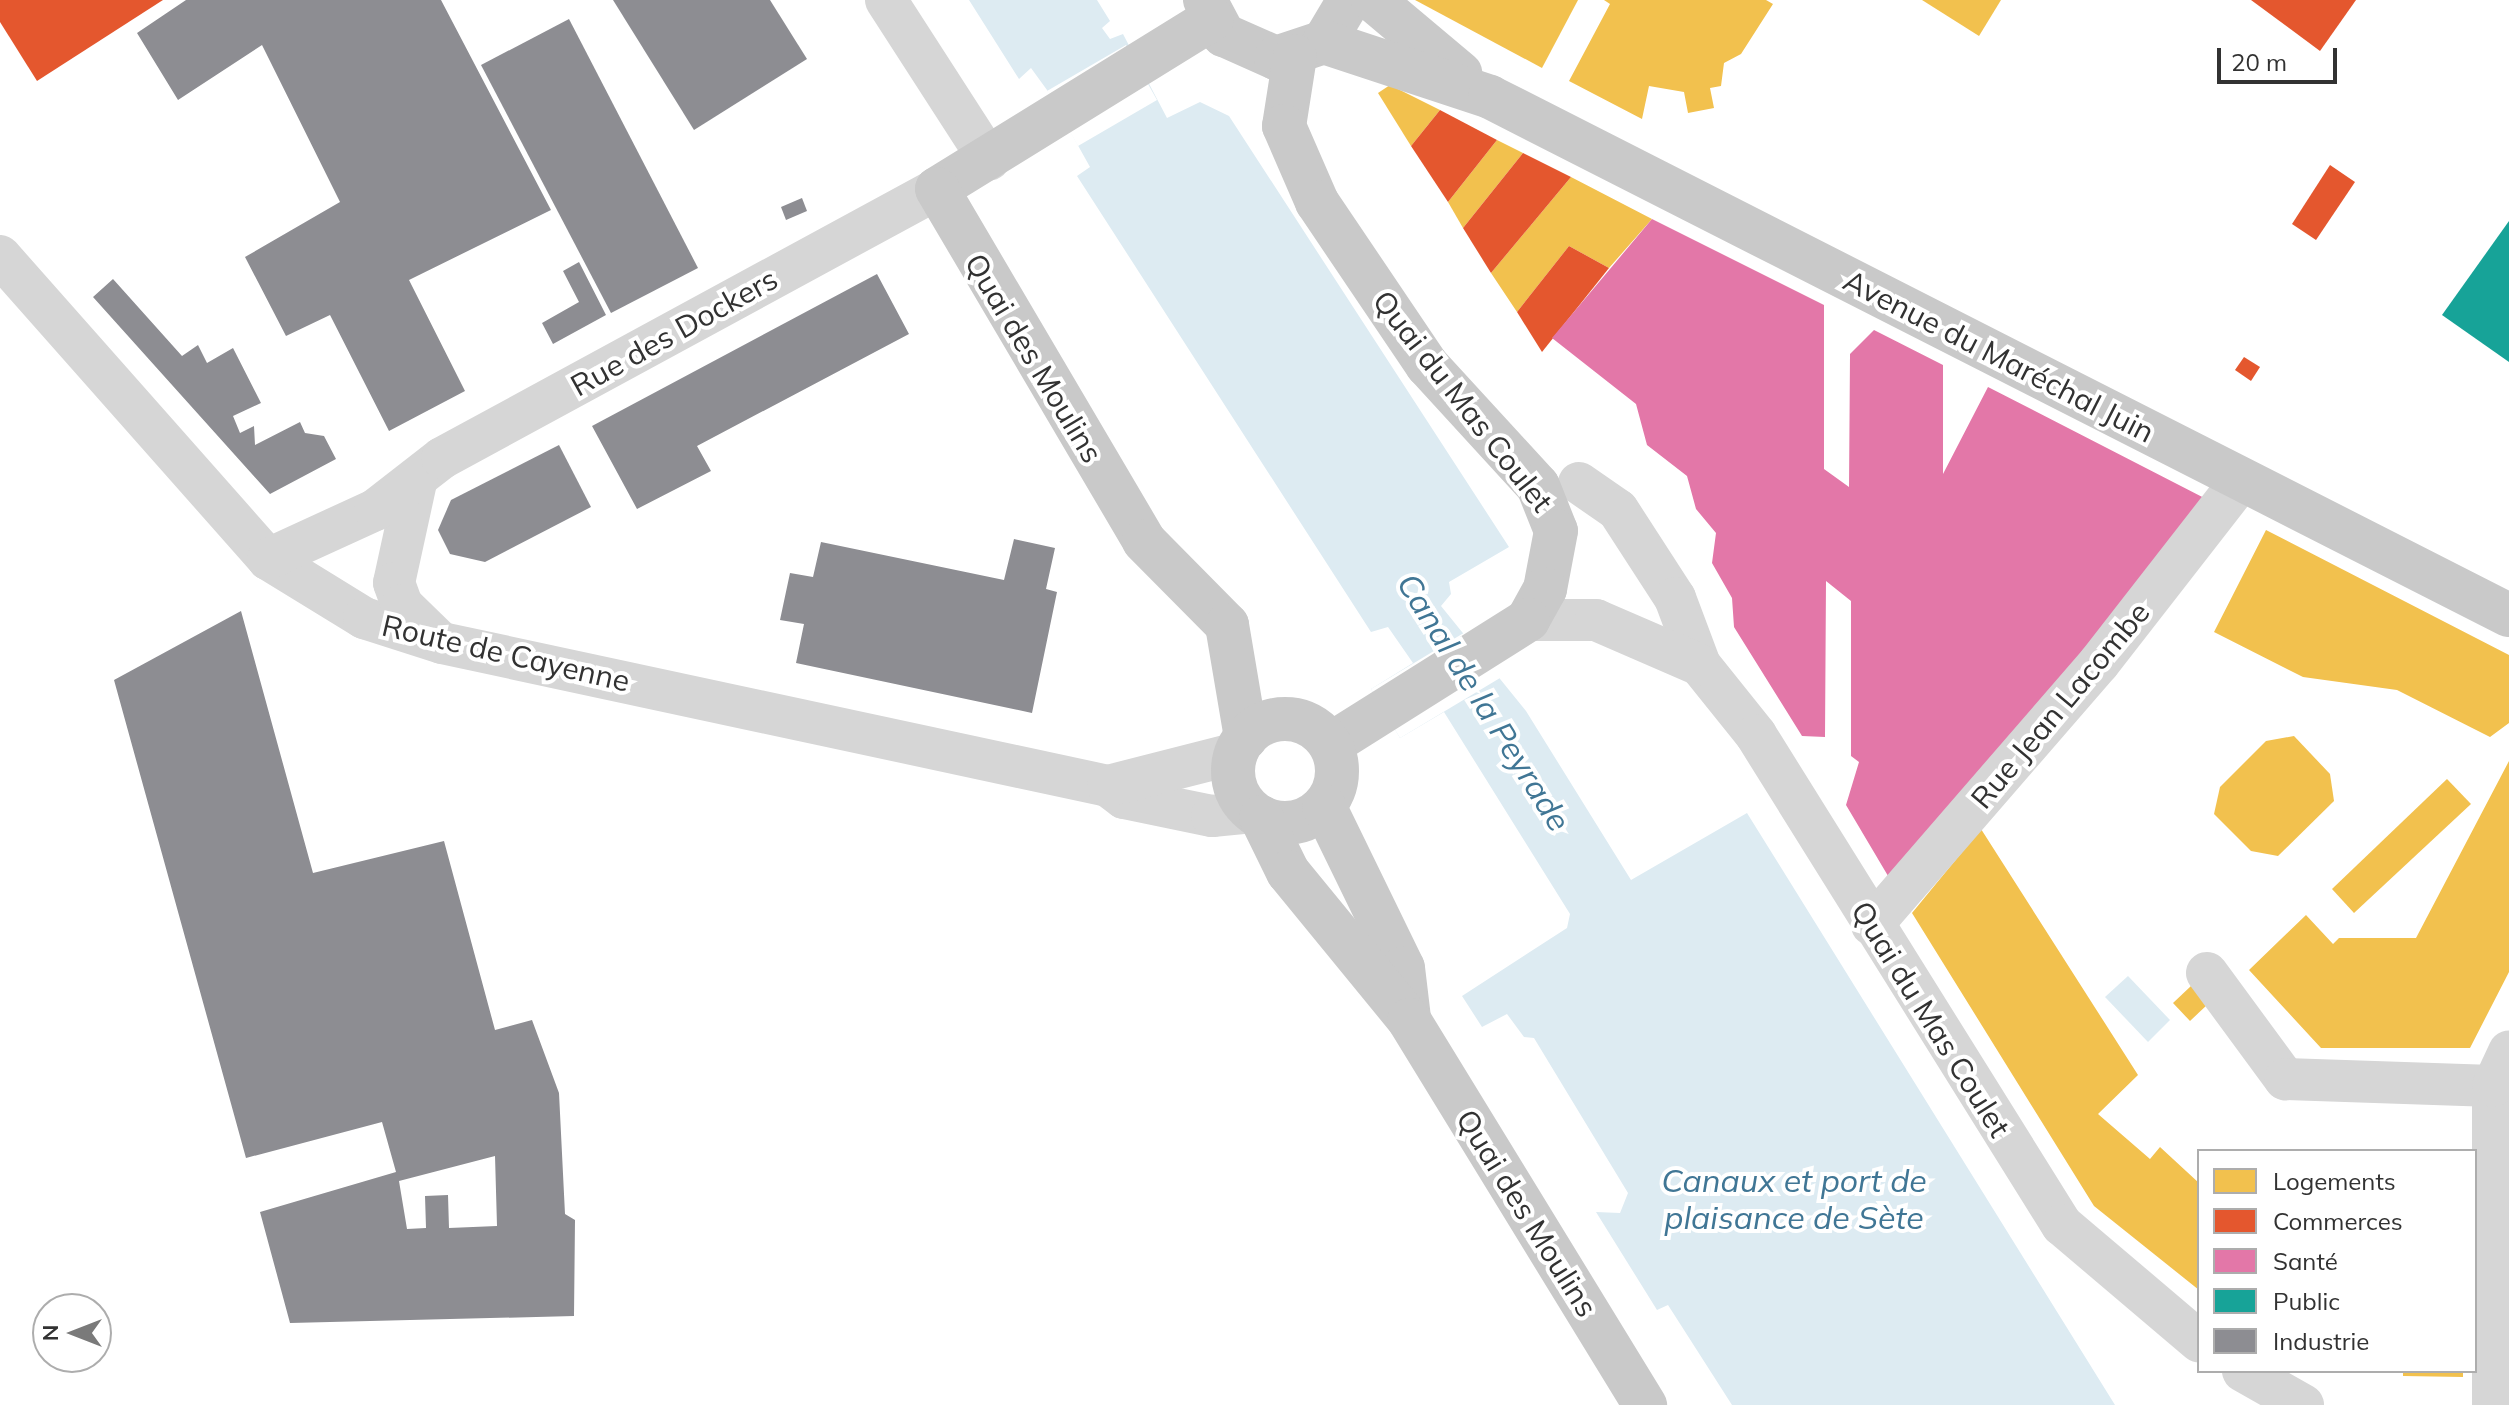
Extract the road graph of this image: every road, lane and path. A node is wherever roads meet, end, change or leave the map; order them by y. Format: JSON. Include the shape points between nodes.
{"nodes":[{"id":1,"x":886,"y":0,"type":"edge"},
{"id":2,"x":1349,"y":0,"type":"edge"},
{"id":3,"x":1373,"y":0,"type":"edge"},
{"id":4,"x":1209,"y":10,"type":"edge"},
{"id":5,"x":1310,"y":49,"type":"junction"},
{"id":6,"x":1490,"y":97,"type":"junction"},
{"id":7,"x":989,"y":160,"type":"junction"},
{"id":8,"x":937,"y":189,"type":"junction"},
{"id":9,"x":0,"y":256,"type":"edge"},
{"id":10,"x":2242,"y":479,"type":"junction"},
{"id":11,"x":416,"y":482,"type":"junction"},
{"id":12,"x":1579,"y":483,"type":"dead end"},
{"id":13,"x":268,"y":559,"type":"junction"},
{"id":14,"x":2509,"y":615,"type":"edge"},
{"id":15,"x":1512,"y":629,"type":"junction"},
{"id":16,"x":442,"y":643,"type":"junction"},
{"id":17,"x":1700,"y":665,"type":"junction"},
{"id":18,"x":1331,"y":744,"type":"junction"},
{"id":19,"x":1241,"y":745,"type":"junction"},
{"id":20,"x":1108,"y":786,"type":"junction"},
{"id":21,"x":1324,"y":806,"type":"junction"},
{"id":22,"x":1257,"y":814,"type":"junction"},
{"id":23,"x":1872,"y":925,"type":"junction"},
{"id":24,"x":2207,"y":973,"type":"dead end"},
{"id":25,"x":1409,"y":1020,"type":"junction"},
{"id":26,"x":2504,"y":1080,"type":"edge"},
{"id":27,"x":2197,"y":1339,"type":"edge"},
{"id":28,"x":2246,"y":1373,"type":"edge"},
{"id":29,"x":2291,"y":1400,"type":"edge"},
{"id":30,"x":1645,"y":1405,"type":"edge"},
{"id":31,"x":2493,"y":1405,"type":"edge"}],
"edges":[{"from":1,"to":7,"type":"street"},
{"from":2,"to":5,"type":"main road"},
{"from":3,"to":6,"type":"main road"},
{"from":4,"to":5,"type":"main road","via":[[1248,51]]},
{"from":4,"to":7,"type":"main road","via":[[1152,59]]},
{"from":5,"to":6,"type":"main road"},
{"from":5,"to":15,"type":"main road","name":"Quai du Mas Coulet","via":[[1284,126],[1317,202],[1427,365],[1554,514],[1554,560]]},
{"from":6,"to":10,"type":"main road","name":"Avenue du Maréchal Juin"},
{"from":7,"to":8,"type":"main road"},
{"from":8,"to":11,"type":"street","name":"Rue des Dockers","via":[[442,458]]},
{"from":8,"to":19,"type":"main road","name":"Quai des Moulins","via":[[1144,541],[1227,625]]},
{"from":9,"to":13,"type":"street","name":"Route de Cayenne"},
{"from":10,"to":14,"type":"main road","name":"Avenue du Maréchal Juin"},
{"from":10,"to":23,"type":"street","name":"Rue Jean Lacombe","via":[[2099,663]]},
{"from":11,"to":13,"type":"street","name":"Rue des Dockers","via":[[375,510]]},
{"from":11,"to":16,"type":"street","via":[[394,583],[402,605]]},
{"from":12,"to":17,"type":"street","name":"Quai du Mas Coulet","via":[[1618,510],[1675,598]]},
{"from":13,"to":16,"type":"street","name":"Route de Cayenne","via":[[364,618]]},
{"from":15,"to":17,"type":"street","via":[[1596,620]]},
{"from":15,"to":18,"type":"main road"},
{"from":16,"to":20,"type":"street","name":"Route de Cayenne"},
{"from":17,"to":23,"type":"street","name":"Quai du Mas Coulet","via":[[1732,714],[1756,735]]},
{"from":18,"to":19,"type":"main road","via":[[1290,719]]},
{"from":18,"to":21,"type":"main road","via":[[1337,776]]},
{"from":19,"to":20,"type":"street","name":"Route de Cayenne"},
{"from":19,"to":22,"type":"main road","via":[[1235,785]]},
{"from":20,"to":22,"type":"street","name":"Route de Cayenne","via":[[1124,798],[1212,816]]},
{"from":21,"to":22,"type":"main road","via":[[1288,823]]},
{"from":21,"to":25,"type":"main road","via":[[1403,968]]},
{"from":22,"to":25,"type":"main road","name":"Quai des Moulins","via":[[1288,872]]},
{"from":23,"to":27,"type":"street","name":"Quai du Mas Coulet","via":[[2062,1225]]},
{"from":24,"to":26,"type":"street","via":[[2285,1079]]},
{"from":25,"to":30,"type":"main road","name":"Quai des Moulins"},
{"from":26,"to":31,"type":"street"},
{"from":28,"to":29,"type":"street"}]}
